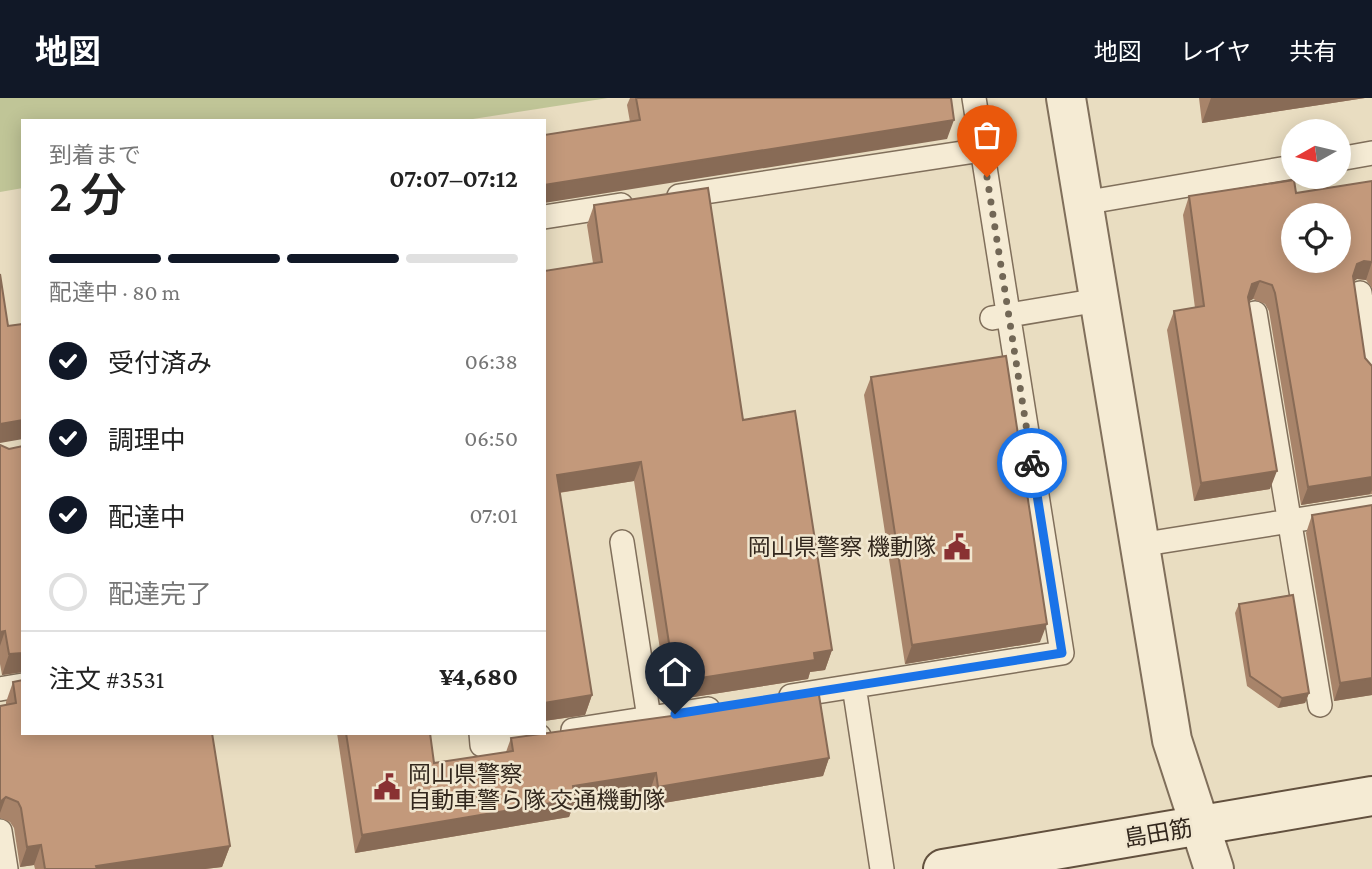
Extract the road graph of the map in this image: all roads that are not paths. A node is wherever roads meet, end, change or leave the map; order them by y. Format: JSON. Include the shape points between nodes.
{"nodes":[{"id":1,"x":974,"y":98,"type":"edge"},
{"id":2,"x":1066,"y":98,"type":"edge"},
{"id":3,"x":982,"y":150,"type":"junction"},
{"id":4,"x":1372,"y":153,"type":"edge"},
{"id":5,"x":1351,"y":157,"type":"edge"},
{"id":6,"x":1281,"y":169,"type":"edge"},
{"id":7,"x":1083,"y":203,"type":"junction"},
{"id":8,"x":546,"y":217,"type":"edge"},
{"id":9,"x":1360,"y":293,"type":"dead end"},
{"id":10,"x":1099,"y":300,"type":"junction"},
{"id":11,"x":1255,"y":313,"type":"dead end"},
{"id":12,"x":1000,"y":316,"type":"junction"},
{"id":13,"x":1372,"y":373,"type":"edge"},
{"id":14,"x":1372,"y":508,"type":"edge"},
{"id":15,"x":1289,"y":521,"type":"junction"},
{"id":16,"x":622,"y":542,"type":"dead end"},
{"id":17,"x":1139,"y":545,"type":"junction"},
{"id":18,"x":21,"y":685,"type":"edge"},
{"id":19,"x":854,"y":686,"type":"junction"},
{"id":20,"x":0,"y":689,"type":"edge"},
{"id":21,"x":772,"y":699,"type":"edge"},
{"id":22,"x":731,"y":705,"type":"edge"},
{"id":23,"x":1320,"y":705,"type":"dead end"},
{"id":24,"x":649,"y":718,"type":"junction"},
{"id":25,"x":481,"y":735,"type":"edge"},
{"id":26,"x":544,"y":735,"type":"edge"},
{"id":27,"x":546,"y":735,"type":"edge"},
{"id":28,"x":1372,"y":796,"type":"edge"},
{"id":29,"x":1199,"y":826,"type":"junction"},
{"id":30,"x":0,"y":831,"type":"edge"},
{"id":31,"x":981,"y":866,"type":"edge"},
{"id":32,"x":6,"y":869,"type":"edge"},
{"id":33,"x":882,"y":869,"type":"edge"},
{"id":34,"x":943,"y":869,"type":"edge"},
{"id":35,"x":1214,"y":869,"type":"edge"}],
"edges":[{"from":1,"to":3,"type":"lane"},
{"from":2,"to":7,"type":"street"},
{"from":3,"to":8,"type":"lane"},
{"from":3,"to":12,"type":"lane"},
{"from":4,"to":5,"type":"lane"},
{"from":6,"to":7,"type":"lane"},
{"from":7,"to":10,"type":"street"},
{"from":9,"to":13,"type":"lane"},
{"from":10,"to":12,"type":"lane"},
{"from":10,"to":17,"type":"street"},
{"from":11,"to":15,"type":"lane"},
{"from":12,"to":19,"type":"lane","via":[[1062,653]]},
{"from":14,"to":15,"type":"lane"},
{"from":15,"to":17,"type":"lane"},
{"from":15,"to":23,"type":"lane"},
{"from":16,"to":24,"type":"lane"},
{"from":17,"to":29,"type":"street","via":[[1172,740]]},
{"from":18,"to":20,"type":"lane"},
{"from":19,"to":21,"type":"lane"},
{"from":19,"to":33,"type":"lane"},
{"from":22,"to":24,"type":"lane"},
{"from":24,"to":27,"type":"lane"},
{"from":25,"to":26,"type":"lane","via":[[482,745]]},
{"from":28,"to":29,"type":"street","name":"島田筋"},
{"from":29,"to":31,"type":"street","name":"島田筋"},
{"from":29,"to":35,"type":"street"},
{"from":30,"to":32,"type":"lane"},
{"from":31,"to":34,"type":"street","name":"島田筋"}]}
